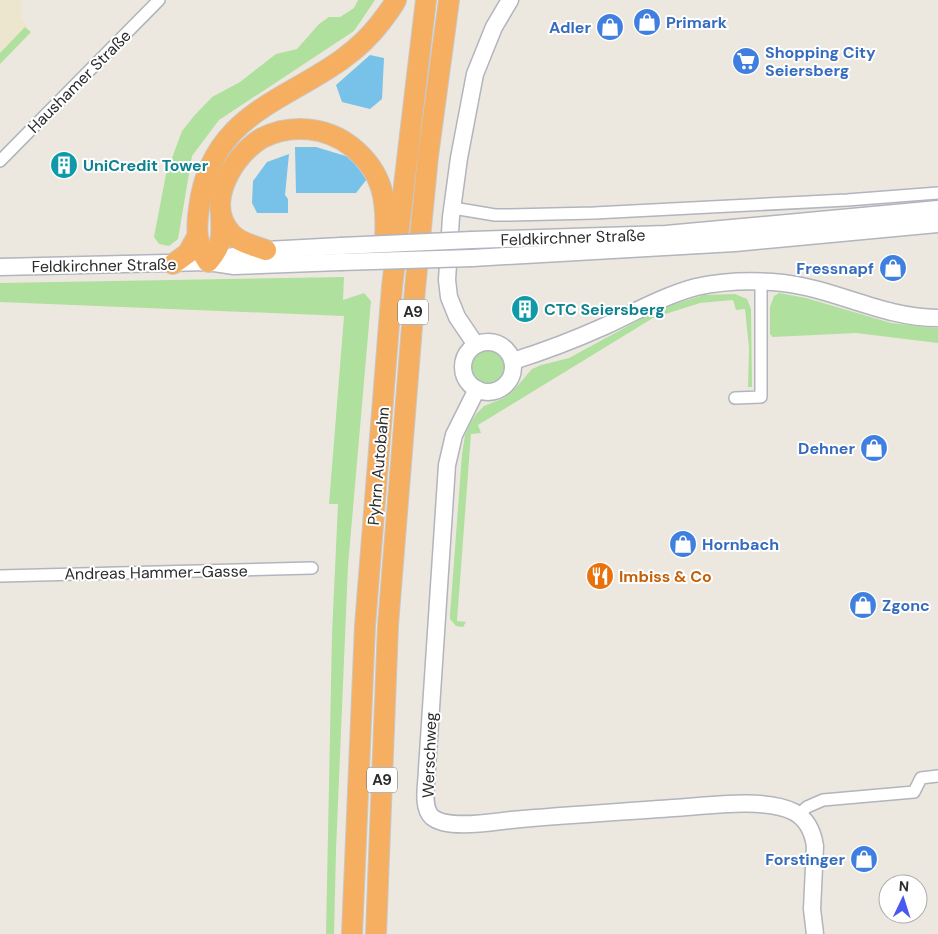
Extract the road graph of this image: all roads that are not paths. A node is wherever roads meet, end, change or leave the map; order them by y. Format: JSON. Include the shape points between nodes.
{"nodes":[{"id":1,"x":158,"y":0,"type":"edge"},
{"id":2,"x":396,"y":0,"type":"edge"},
{"id":3,"x":426,"y":0,"type":"edge"},
{"id":4,"x":449,"y":0,"type":"edge"},
{"id":5,"x":510,"y":0,"type":"edge"},
{"id":6,"x":0,"y":161,"type":"edge"},
{"id":7,"x":938,"y":193,"type":"edge"},
{"id":8,"x":452,"y":208,"type":"junction"},
{"id":9,"x":938,"y":209,"type":"edge"},
{"id":10,"x":221,"y":216,"type":"junction"},
{"id":11,"x":938,"y":224,"type":"edge"},
{"id":12,"x":197,"y":237,"type":"junction"},
{"id":13,"x":266,"y":250,"type":"junction"},
{"id":14,"x":341,"y":254,"type":"junction"},
{"id":15,"x":208,"y":262,"type":"junction"},
{"id":16,"x":174,"y":264,"type":"junction"},
{"id":17,"x":0,"y":267,"type":"edge"},
{"id":18,"x":761,"y":282,"type":"junction"},
{"id":19,"x":392,"y":287,"type":"junction"},
{"id":20,"x":938,"y":318,"type":"edge"},
{"id":21,"x":476,"y":345,"type":"junction"},
{"id":22,"x":513,"y":361,"type":"junction"},
{"id":23,"x":477,"y":389,"type":"junction"},
{"id":24,"x":735,"y":398,"type":"dead end"},
{"id":25,"x":312,"y":568,"type":"dead end"},
{"id":26,"x":0,"y":576,"type":"edge"},
{"id":27,"x":938,"y":776,"type":"edge"},
{"id":28,"x":798,"y":815,"type":"junction"},
{"id":29,"x":352,"y":934,"type":"edge"},
{"id":30,"x":376,"y":934,"type":"edge"},
{"id":31,"x":815,"y":934,"type":"edge"}],
"edges":[{"from":1,"to":6,"type":"street","name":"Haushamer Straße"},
{"from":2,"to":12,"type":"highway","via":[[373,32],[347,56],[257,110],[222,144],[205,177]]},
{"from":3,"to":19,"type":"highway","name":"Pyhrn Autobahn","number":"A9"},
{"from":4,"to":30,"type":"highway","name":"Pyhrn Autobahn","number":"A9","via":[[428,156],[388,626]]},
{"from":5,"to":8,"type":"main road","via":[[494,27],[475,74]]},
{"from":7,"to":8,"type":"street","via":[[594,213],[503,215]]},
{"from":8,"to":21,"type":"main road","via":[[447,271],[449,297],[457,317]]},
{"from":9,"to":14,"type":"main road","name":"Feldkirchner Straße","bridge":true,"via":[[666,234],[472,240]]},
{"from":10,"to":13,"type":"highway","via":[[232,235]]},
{"from":10,"to":15,"type":"highway","via":[[220,247]]},
{"from":10,"to":19,"type":"highway","via":[[220,197],[230,171],[260,139],[291,129],[310,129],[342,140],[371,166],[381,185],[386,212],[384,265]]},
{"from":11,"to":14,"type":"main road","name":"Feldkirchner Straße","bridge":true,"via":[[735,243],[472,258]]},
{"from":12,"to":15,"type":"highway","via":[[200,252]]},
{"from":12,"to":16,"type":"highway","via":[[188,253]]},
{"from":13,"to":14,"type":"main road","name":"Feldkirchner Straße"},
{"from":13,"to":15,"type":"main road","name":"Feldkirchner Straße"},
{"from":14,"to":15,"type":"main road","name":"Feldkirchner Straße","via":[[234,266]]},
{"from":15,"to":16,"type":"main road","name":"Feldkirchner Straße"},
{"from":16,"to":17,"type":"main road","name":"Feldkirchner Straße"},
{"from":18,"to":20,"type":"main road","via":[[808,288],[893,313]]},
{"from":18,"to":22,"type":"main road","via":[[717,284],[679,292],[546,352]]},
{"from":18,"to":24,"type":"street","via":[[761,397]]},
{"from":19,"to":29,"type":"highway","name":"Pyhrn Autobahn","number":"A9","via":[[365,626]]},
{"from":21,"to":22,"type":"main road","via":[[485,342],[498,344],[509,352]]},
{"from":21,"to":23,"type":"main road","via":[[467,354],[463,366],[467,381]]},
{"from":22,"to":23,"type":"main road","via":[[512,375],[504,387],[491,392]]},
{"from":23,"to":28,"type":"main road","name":"Werschweg","via":[[454,435],[447,465],[427,769],[426,804],[431,816],[450,823],[470,824],[746,804],[778,807]]},
{"from":25,"to":26,"type":"street","name":"Andreas Hammer-Gasse"},
{"from":27,"to":28,"type":"street","via":[[921,778],[914,792],[823,800]]},
{"from":28,"to":31,"type":"main road","via":[[809,827],[815,846],[812,909]]}]}
